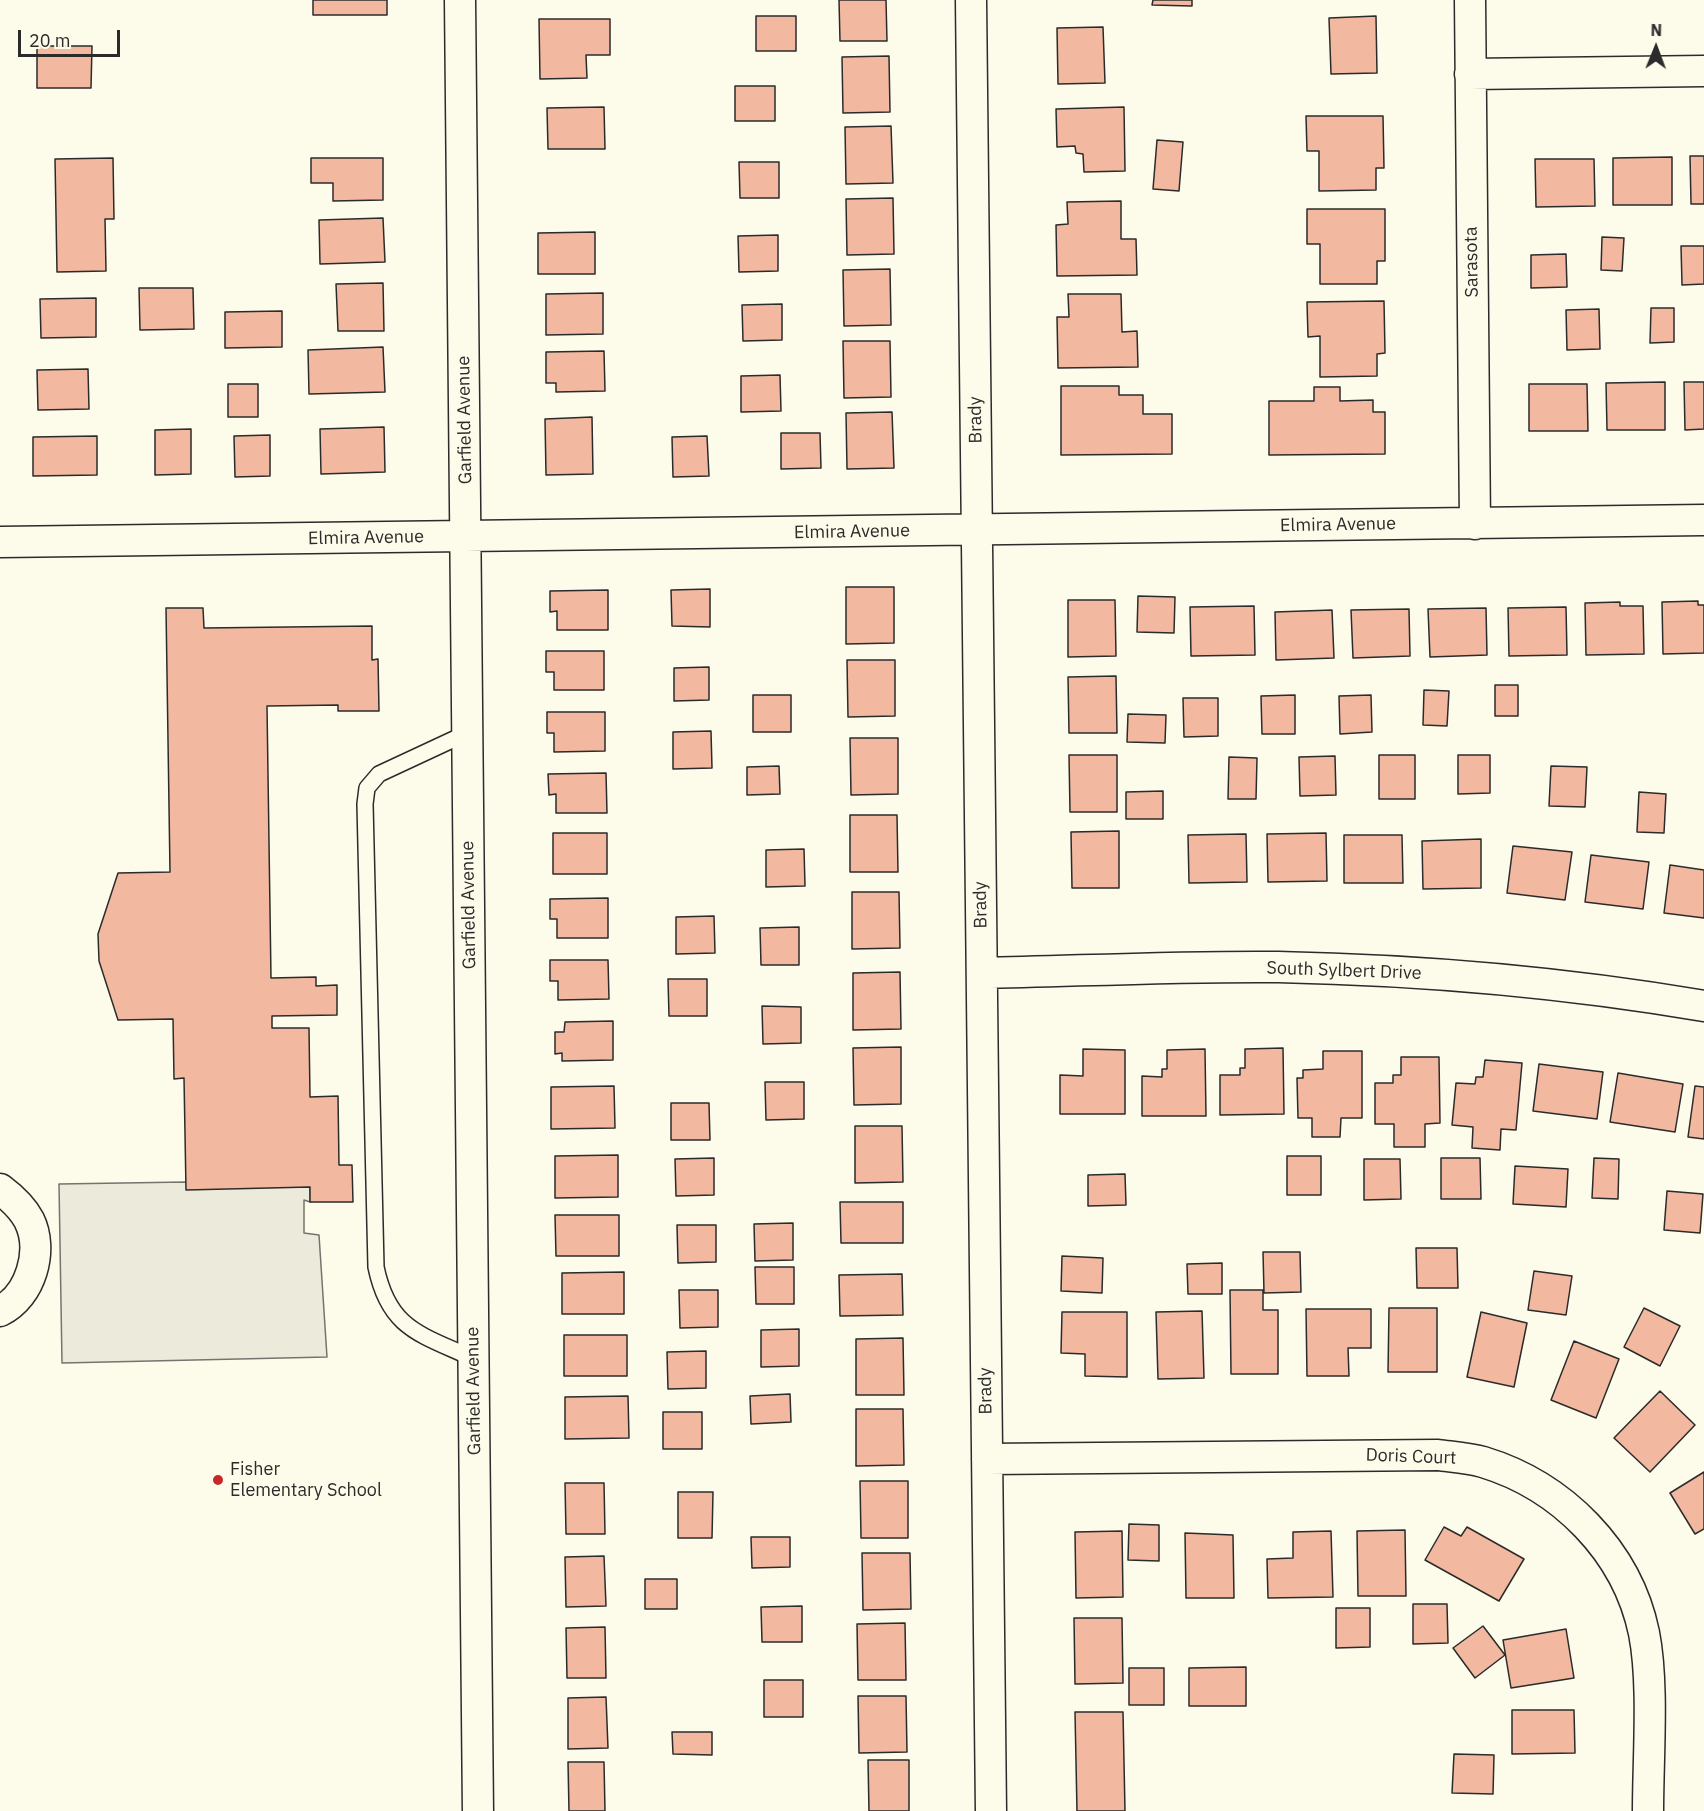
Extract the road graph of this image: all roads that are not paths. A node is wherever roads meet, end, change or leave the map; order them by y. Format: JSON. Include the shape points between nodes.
{"nodes":[{"id":1,"x":460,"y":0,"type":"edge"},
{"id":2,"x":971,"y":0,"type":"edge"},
{"id":3,"x":1470,"y":0,"type":"edge"},
{"id":4,"x":1704,"y":71,"type":"edge"},
{"id":5,"x":1470,"y":74,"type":"junction"},
{"id":6,"x":1704,"y":520,"type":"edge"},
{"id":7,"x":1475,"y":524,"type":"junction"},
{"id":8,"x":977,"y":530,"type":"junction"},
{"id":9,"x":466,"y":536,"type":"junction"},
{"id":10,"x":0,"y":542,"type":"edge"},
{"id":11,"x":467,"y":733,"type":"junction"},
{"id":12,"x":982,"y":973,"type":"junction"},
{"id":13,"x":1704,"y":1006,"type":"edge"},
{"id":14,"x":0,"y":1189,"type":"edge"},
{"id":15,"x":0,"y":1311,"type":"edge"},
{"id":16,"x":474,"y":1359,"type":"junction"},
{"id":17,"x":987,"y":1459,"type":"junction"},
{"id":18,"x":478,"y":1811,"type":"edge"},
{"id":19,"x":991,"y":1811,"type":"edge"},
{"id":20,"x":1648,"y":1811,"type":"edge"}],
"edges":[{"from":1,"to":9,"type":"street","name":"Garfield Avenue"},
{"from":2,"to":8,"type":"street","name":"Brady"},
{"from":3,"to":5,"type":"street","name":"Sarasota"},
{"from":4,"to":5,"type":"street"},
{"from":5,"to":7,"type":"street","name":"Sarasota"},
{"from":6,"to":7,"type":"street","name":"Elmira Avenue"},
{"from":7,"to":8,"type":"street","name":"Elmira Avenue"},
{"from":8,"to":9,"type":"street","name":"Elmira Avenue"},
{"from":8,"to":12,"type":"street","name":"Brady"},
{"from":9,"to":10,"type":"street","name":"Elmira Avenue"},
{"from":9,"to":11,"type":"street","name":"Garfield Avenue"},
{"from":11,"to":16,"type":"street","name":"Garfield Avenue"},
{"from":11,"to":16,"type":"lane","via":[[379,774],[367,788],[365,804],[376,1267],[381,1293],[411,1330]]},
{"from":12,"to":13,"type":"street","name":"South Sylbert Drive","via":[[1277,968],[1440,974],[1602,990]]},
{"from":12,"to":17,"type":"street","name":"Brady"},
{"from":14,"to":15,"type":"street","via":[[15,1201],[29,1221],[36,1245],[33,1268],[23,1291]]},
{"from":16,"to":18,"type":"street","name":"Garfield Avenue"},
{"from":17,"to":19,"type":"street","name":"Brady"},
{"from":17,"to":20,"type":"street","name":"Doris Court","via":[[1438,1455],[1482,1462],[1527,1479],[1566,1505],[1594,1532],[1621,1571],[1636,1606],[1647,1662]]}]}
